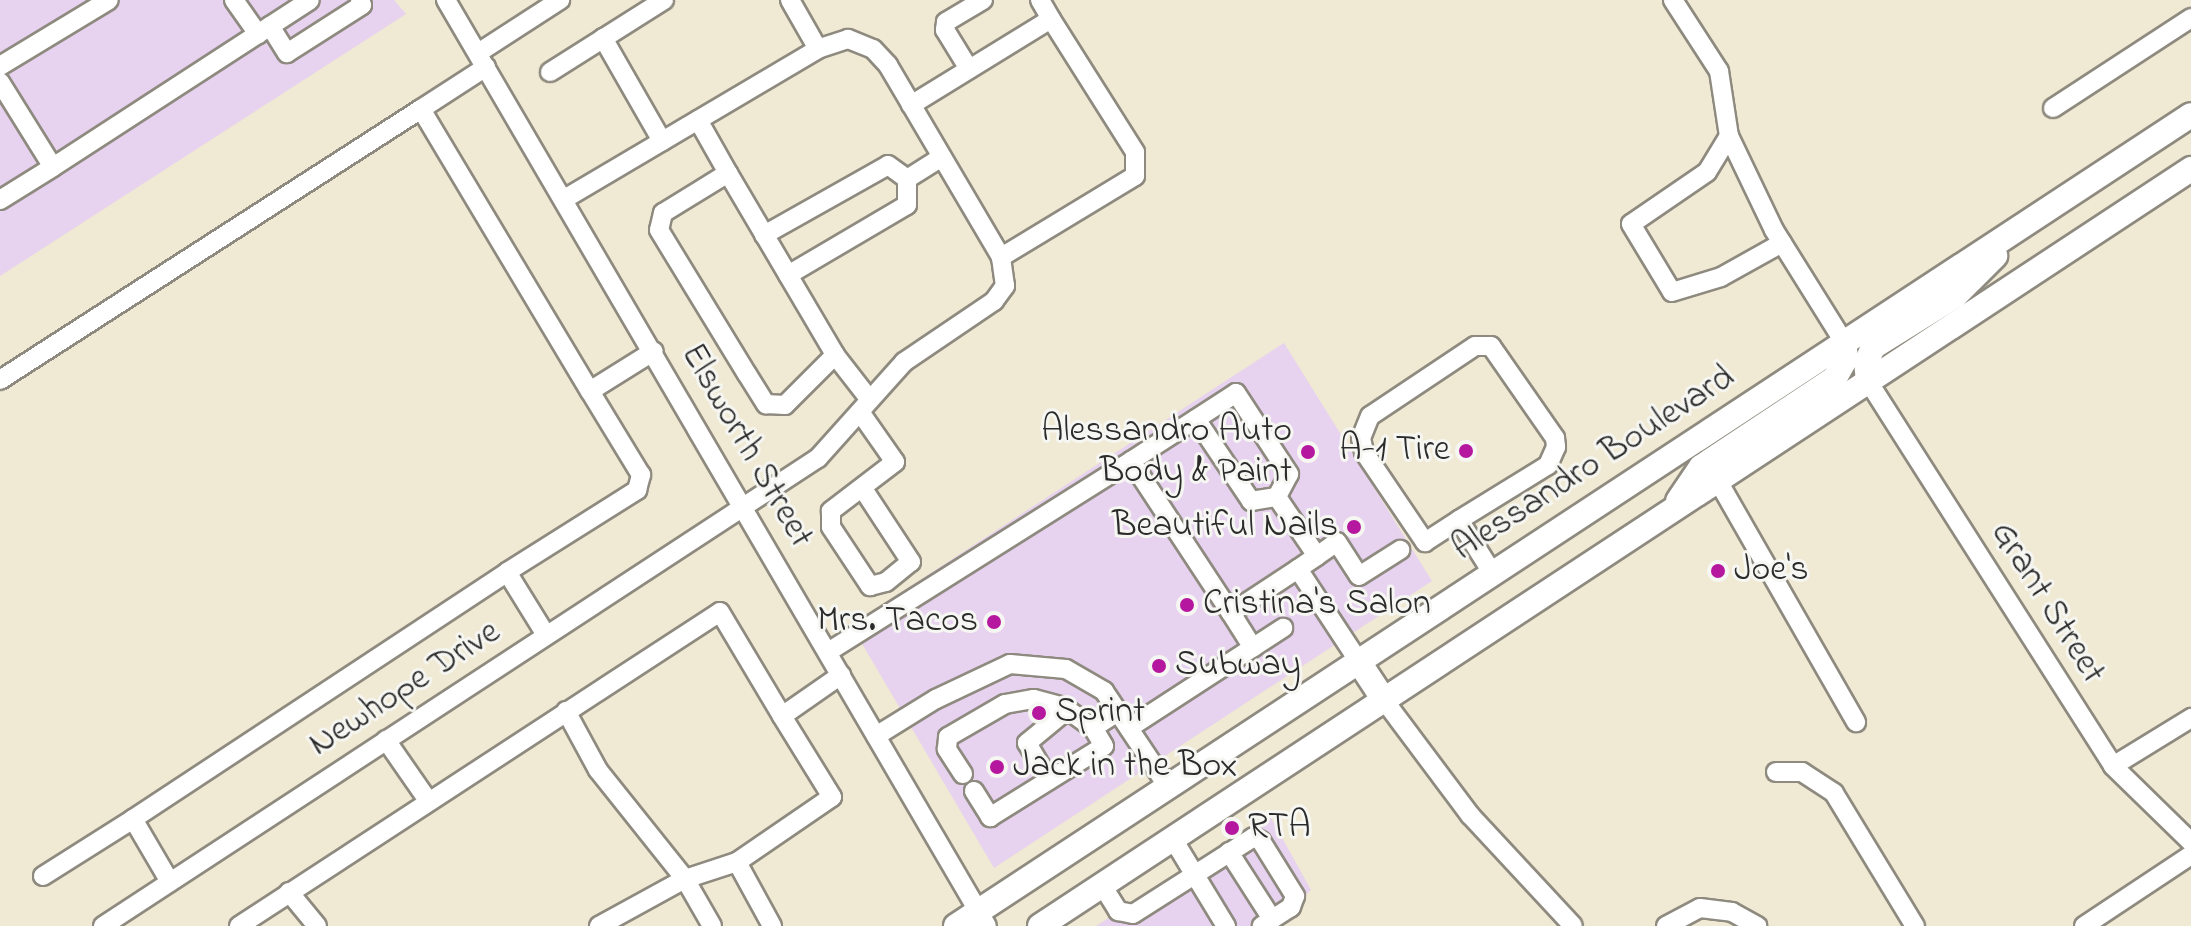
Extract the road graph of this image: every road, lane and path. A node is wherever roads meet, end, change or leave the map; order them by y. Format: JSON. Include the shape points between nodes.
{"nodes":[{"id":1,"x":109,"y":0,"type":"edge"},
{"id":2,"x":234,"y":0,"type":"edge"},
{"id":3,"x":310,"y":0,"type":"edge"},
{"id":4,"x":360,"y":0,"type":"edge"},
{"id":5,"x":446,"y":0,"type":"edge"},
{"id":6,"x":560,"y":0,"type":"edge"},
{"id":7,"x":664,"y":0,"type":"edge"},
{"id":8,"x":790,"y":0,"type":"edge"},
{"id":9,"x":983,"y":0,"type":"edge"},
{"id":10,"x":1040,"y":0,"type":"edge"},
{"id":11,"x":1673,"y":0,"type":"edge"},
{"id":12,"x":2191,"y":18,"type":"edge"},
{"id":13,"x":1055,"y":22,"type":"junction"},
{"id":14,"x":264,"y":30,"type":"junction"},
{"id":15,"x":603,"y":38,"type":"junction"},
{"id":16,"x":818,"y":49,"type":"junction"},
{"id":17,"x":482,"y":60,"type":"junction"},
{"id":18,"x":0,"y":66,"type":"edge"},
{"id":19,"x":969,"y":69,"type":"junction"},
{"id":20,"x":550,"y":72,"type":"dead end"},
{"id":21,"x":0,"y":82,"type":"edge"},
{"id":22,"x":911,"y":105,"type":"junction"},
{"id":23,"x":2053,"y":108,"type":"dead end"},
{"id":24,"x":421,"y":109,"type":"junction"},
{"id":25,"x":2191,"y":115,"type":"edge"},
{"id":26,"x":698,"y":120,"type":"junction"},
{"id":27,"x":1729,"y":136,"type":"junction"},
{"id":28,"x":662,"y":141,"type":"junction"},
{"id":29,"x":942,"y":157,"type":"junction"},
{"id":30,"x":53,"y":167,"type":"junction"},
{"id":31,"x":2191,"y":169,"type":"edge"},
{"id":32,"x":728,"y":173,"type":"junction"},
{"id":33,"x":907,"y":179,"type":"junction"},
{"id":34,"x":566,"y":198,"type":"junction"},
{"id":35,"x":0,"y":200,"type":"edge"},
{"id":36,"x":2034,"y":218,"type":"junction"},
{"id":37,"x":764,"y":235,"type":"junction"},
{"id":38,"x":1782,"y":243,"type":"junction"},
{"id":39,"x":1001,"y":257,"type":"junction"},
{"id":40,"x":788,"y":275,"type":"junction"},
{"id":41,"x":1844,"y":342,"type":"junction"},
{"id":42,"x":654,"y":351,"type":"junction"},
{"id":43,"x":835,"y":355,"type":"junction"},
{"id":44,"x":0,"y":380,"type":"edge"},
{"id":45,"x":1868,"y":381,"type":"junction"},
{"id":46,"x":590,"y":391,"type":"junction"},
{"id":47,"x":865,"y":406,"type":"junction"},
{"id":48,"x":1196,"y":419,"type":"junction"},
{"id":49,"x":1131,"y":461,"type":"junction"},
{"id":50,"x":1718,"y":481,"type":"junction"},
{"id":51,"x":863,"y":489,"type":"junction"},
{"id":52,"x":1277,"y":497,"type":"junction"},
{"id":53,"x":743,"y":506,"type":"junction"},
{"id":54,"x":1671,"y":512,"type":"junction"},
{"id":55,"x":1459,"y":520,"type":"junction"},
{"id":56,"x":1400,"y":550,"type":"dead end"},
{"id":57,"x":1317,"y":556,"type":"junction"},
{"id":58,"x":1298,"y":569,"type":"junction"},
{"id":59,"x":507,"y":572,"type":"junction"},
{"id":60,"x":1493,"y":574,"type":"junction"},
{"id":61,"x":1231,"y":613,"type":"junction"},
{"id":62,"x":1283,"y":628,"type":"dead end"},
{"id":63,"x":546,"y":635,"type":"junction"},
{"id":64,"x":1253,"y":648,"type":"junction"},
{"id":65,"x":828,"y":652,"type":"junction"},
{"id":66,"x":1359,"y":662,"type":"junction"},
{"id":67,"x":841,"y":675,"type":"junction"},
{"id":68,"x":1384,"y":700,"type":"junction"},
{"id":69,"x":1067,"y":710,"type":"junction"},
{"id":70,"x":566,"y":711,"type":"junction"},
{"id":71,"x":1118,"y":712,"type":"junction"},
{"id":72,"x":782,"y":716,"type":"junction"},
{"id":73,"x":2191,"y":718,"type":"edge"},
{"id":74,"x":1856,"y":722,"type":"dead end"},
{"id":75,"x":1093,"y":728,"type":"junction"},
{"id":76,"x":1129,"y":728,"type":"junction"},
{"id":77,"x":876,"y":736,"type":"junction"},
{"id":78,"x":386,"y":740,"type":"junction"},
{"id":79,"x":2113,"y":766,"type":"junction"},
{"id":80,"x":1776,"y":772,"type":"dead end"},
{"id":81,"x":963,"y":774,"type":"dead end"},
{"id":82,"x":1049,"y":780,"type":"junction"},
{"id":83,"x":1168,"y":787,"type":"junction"},
{"id":84,"x":974,"y":791,"type":"dead end"},
{"id":85,"x":427,"y":799,"type":"junction"},
{"id":86,"x":133,"y":819,"type":"junction"},
{"id":87,"x":1173,"y":839,"type":"junction"},
{"id":88,"x":2191,"y":842,"type":"edge"},
{"id":89,"x":1229,"y":852,"type":"junction"},
{"id":90,"x":2191,"y":855,"type":"edge"},
{"id":91,"x":737,"y":862,"type":"junction"},
{"id":92,"x":1195,"y":875,"type":"junction"},
{"id":93,"x":43,"y":876,"type":"dead end"},
{"id":94,"x":685,"y":879,"type":"junction"},
{"id":95,"x":170,"y":882,"type":"junction"},
{"id":96,"x":1102,"y":885,"type":"junction"},
{"id":97,"x":289,"y":892,"type":"junction"},
{"id":98,"x":983,"y":919,"type":"edge"},
{"id":99,"x":1122,"y":921,"type":"edge"},
{"id":100,"x":1267,"y":923,"type":"edge"},
{"id":101,"x":705,"y":924,"type":"edge"},
{"id":102,"x":103,"y":926,"type":"edge"},
{"id":103,"x":239,"y":926,"type":"edge"},
{"id":104,"x":317,"y":926,"type":"edge"},
{"id":105,"x":599,"y":926,"type":"edge"},
{"id":106,"x":772,"y":926,"type":"edge"},
{"id":107,"x":956,"y":926,"type":"edge"},
{"id":108,"x":1040,"y":926,"type":"edge"},
{"id":109,"x":1226,"y":926,"type":"edge"},
{"id":110,"x":1573,"y":926,"type":"edge"},
{"id":111,"x":1666,"y":926,"type":"edge"},
{"id":112,"x":1757,"y":926,"type":"edge"},
{"id":113,"x":1915,"y":926,"type":"edge"},
{"id":114,"x":2084,"y":926,"type":"edge"}],
"edges":[{"from":1,"to":18,"type":"street"},
{"from":2,"to":14,"type":"street"},
{"from":3,"to":14,"type":"street"},
{"from":4,"to":14,"type":"street","via":[[362,5],[287,53]]},
{"from":5,"to":17,"type":"street","name":"Elsworth Street"},
{"from":6,"to":17,"type":"street"},
{"from":7,"to":15,"type":"street"},
{"from":8,"to":16,"type":"street"},
{"from":9,"to":19,"type":"street","via":[[946,22],[945,30]]},
{"from":10,"to":13,"type":"street"},
{"from":11,"to":27,"type":"street","via":[[1719,71]]},
{"from":12,"to":23,"type":"street"},
{"from":13,"to":19,"type":"street"},
{"from":13,"to":39,"type":"street","via":[[1135,152],[1135,176]]},
{"from":14,"to":30,"type":"street"},
{"from":15,"to":20,"type":"street"},
{"from":15,"to":28,"type":"street"},
{"from":16,"to":22,"type":"street","via":[[848,39],[873,49]]},
{"from":16,"to":26,"type":"street"},
{"from":17,"to":24,"type":"street"},
{"from":17,"to":34,"type":"street","name":"Elsworth Street"},
{"from":19,"to":22,"type":"street"},
{"from":21,"to":30,"type":"street"},
{"from":22,"to":29,"type":"street"},
{"from":24,"to":44,"type":"street"},
{"from":24,"to":46,"type":"street"},
{"from":25,"to":36,"type":"main road","name":"Alessandro Boulevard"},
{"from":26,"to":28,"type":"street"},
{"from":26,"to":32,"type":"street"},
{"from":27,"to":38,"type":"street"},
{"from":27,"to":38,"type":"street","via":[[1707,172],[1631,224],[1672,292],[1721,277]]},
{"from":28,"to":34,"type":"street"},
{"from":29,"to":33,"type":"street"},
{"from":29,"to":39,"type":"street"},
{"from":30,"to":35,"type":"street"},
{"from":31,"to":45,"type":"main road"},
{"from":32,"to":37,"type":"street"},
{"from":32,"to":43,"type":"street","via":[[663,213],[659,230],[766,404],[785,405]]},
{"from":33,"to":37,"type":"street","via":[[888,165]]},
{"from":33,"to":40,"type":"street","via":[[907,205]]},
{"from":34,"to":42,"type":"street","name":"Elsworth Street"},
{"from":36,"to":41,"type":"main road","name":"Alessandro Boulevard"},
{"from":36,"to":45,"type":"main road","via":[[1955,296],[1873,347],[1866,363]]},
{"from":37,"to":40,"type":"street"},
{"from":38,"to":41,"type":"street"},
{"from":39,"to":47,"type":"street","name":"Newhope Drive","via":[[1005,286],[994,301],[904,362]]},
{"from":40,"to":43,"type":"street"},
{"from":41,"to":54,"type":"main road","via":[[1846,358],[1835,378],[1701,467]]},
{"from":41,"to":60,"type":"main road","name":"Alessandro Boulevard"},
{"from":42,"to":46,"type":"street"},
{"from":42,"to":53,"type":"street","name":"Elsworth Street"},
{"from":43,"to":47,"type":"street"},
{"from":45,"to":50,"type":"main road"},
{"from":45,"to":79,"type":"street","name":"Grant Street"},
{"from":46,"to":59,"type":"street","via":[[641,475],[637,490]]},
{"from":47,"to":51,"type":"street","via":[[895,462]]},
{"from":47,"to":53,"type":"street","name":"Newhope Drive","via":[[818,458]]},
{"from":48,"to":49,"type":"street"},
{"from":48,"to":52,"type":"street","via":[[1251,501]]},
{"from":48,"to":52,"type":"street","via":[[1236,393],[1289,474]]},
{"from":49,"to":61,"type":"street"},
{"from":49,"to":65,"type":"street"},
{"from":50,"to":54,"type":"main road"},
{"from":50,"to":74,"type":"street"},
{"from":51,"to":51,"type":"street","via":[[831,511],[831,527],[870,586],[886,582],[911,562]]},
{"from":52,"to":57,"type":"street"},
{"from":53,"to":63,"type":"street","name":"Newhope Drive"},
{"from":53,"to":65,"type":"street","name":"Elsworth Street"},
{"from":54,"to":68,"type":"main road"},
{"from":55,"to":55,"type":"street","via":[[1425,542],[1364,452],[1361,438],[1370,416],[1475,346],[1491,346],[1540,414],[1556,447],[1548,465]]},
{"from":55,"to":60,"type":"street"},
{"from":56,"to":57,"type":"street","via":[[1359,576],[1337,542]]},
{"from":57,"to":58,"type":"street"},
{"from":58,"to":61,"type":"street"},
{"from":58,"to":66,"type":"street"},
{"from":59,"to":63,"type":"street"},
{"from":59,"to":86,"type":"street"},
{"from":60,"to":66,"type":"main road","name":"Alessandro Boulevard"},
{"from":61,"to":64,"type":"street"},
{"from":62,"to":64,"type":"street"},
{"from":63,"to":78,"type":"street","name":"Newhope Drive"},
{"from":64,"to":76,"type":"street"},
{"from":65,"to":67,"type":"street","name":"Elsworth Street"},
{"from":66,"to":68,"type":"main road"},
{"from":66,"to":83,"type":"main road","name":"Alessandro Boulevard"},
{"from":67,"to":72,"type":"street"},
{"from":67,"to":77,"type":"street","name":"Elsworth Street"},
{"from":68,"to":87,"type":"main road"},
{"from":68,"to":110,"type":"street","via":[[1470,815]]},
{"from":69,"to":75,"type":"street"},
{"from":69,"to":81,"type":"street","via":[[1034,699],[1005,704],[977,718],[948,737],[947,749]]},
{"from":69,"to":82,"type":"street","via":[[1027,743]]},
{"from":70,"to":72,"type":"street","via":[[720,612]]},
{"from":70,"to":85,"type":"street"},
{"from":70,"to":94,"type":"street","via":[[598,770]]},
{"from":71,"to":75,"type":"street"},
{"from":71,"to":76,"type":"street"},
{"from":71,"to":77,"type":"street","via":[[1104,691],[1066,669],[1010,664],[936,699]]},
{"from":72,"to":91,"type":"street","via":[[832,797]]},
{"from":73,"to":79,"type":"street"},
{"from":75,"to":82,"type":"street","via":[[1104,746]]},
{"from":76,"to":83,"type":"street"},
{"from":77,"to":98,"type":"street","name":"Elsworth Street"},
{"from":78,"to":85,"type":"street"},
{"from":78,"to":95,"type":"street","name":"Newhope Drive"},
{"from":79,"to":88,"type":"street","name":"Grant Street"},
{"from":80,"to":113,"type":"street","via":[[1802,772],[1834,793]]},
{"from":82,"to":84,"type":"street","via":[[990,817]]},
{"from":83,"to":98,"type":"main road","name":"Alessandro Boulevard"},
{"from":85,"to":97,"type":"street"},
{"from":86,"to":93,"type":"street"},
{"from":86,"to":95,"type":"street"},
{"from":87,"to":92,"type":"street"},
{"from":87,"to":96,"type":"main road"},
{"from":89,"to":92,"type":"street"},
{"from":89,"to":100,"type":"street"},
{"from":89,"to":100,"type":"street","via":[[1254,837],[1295,896],[1291,907]]},
{"from":90,"to":114,"type":"street"},
{"from":91,"to":94,"type":"street"},
{"from":91,"to":106,"type":"street"},
{"from":92,"to":99,"type":"street"},
{"from":92,"to":109,"type":"street"},
{"from":94,"to":101,"type":"street"},
{"from":94,"to":105,"type":"street"},
{"from":95,"to":102,"type":"street","name":"Newhope Drive"},
{"from":96,"to":99,"type":"street"},
{"from":96,"to":108,"type":"main road"},
{"from":97,"to":103,"type":"street"},
{"from":97,"to":104,"type":"street"},
{"from":98,"to":107,"type":"main road","name":"Alessandro Boulevard"},
{"from":111,"to":112,"type":"street","via":[[1700,908],[1732,912]]}]}
